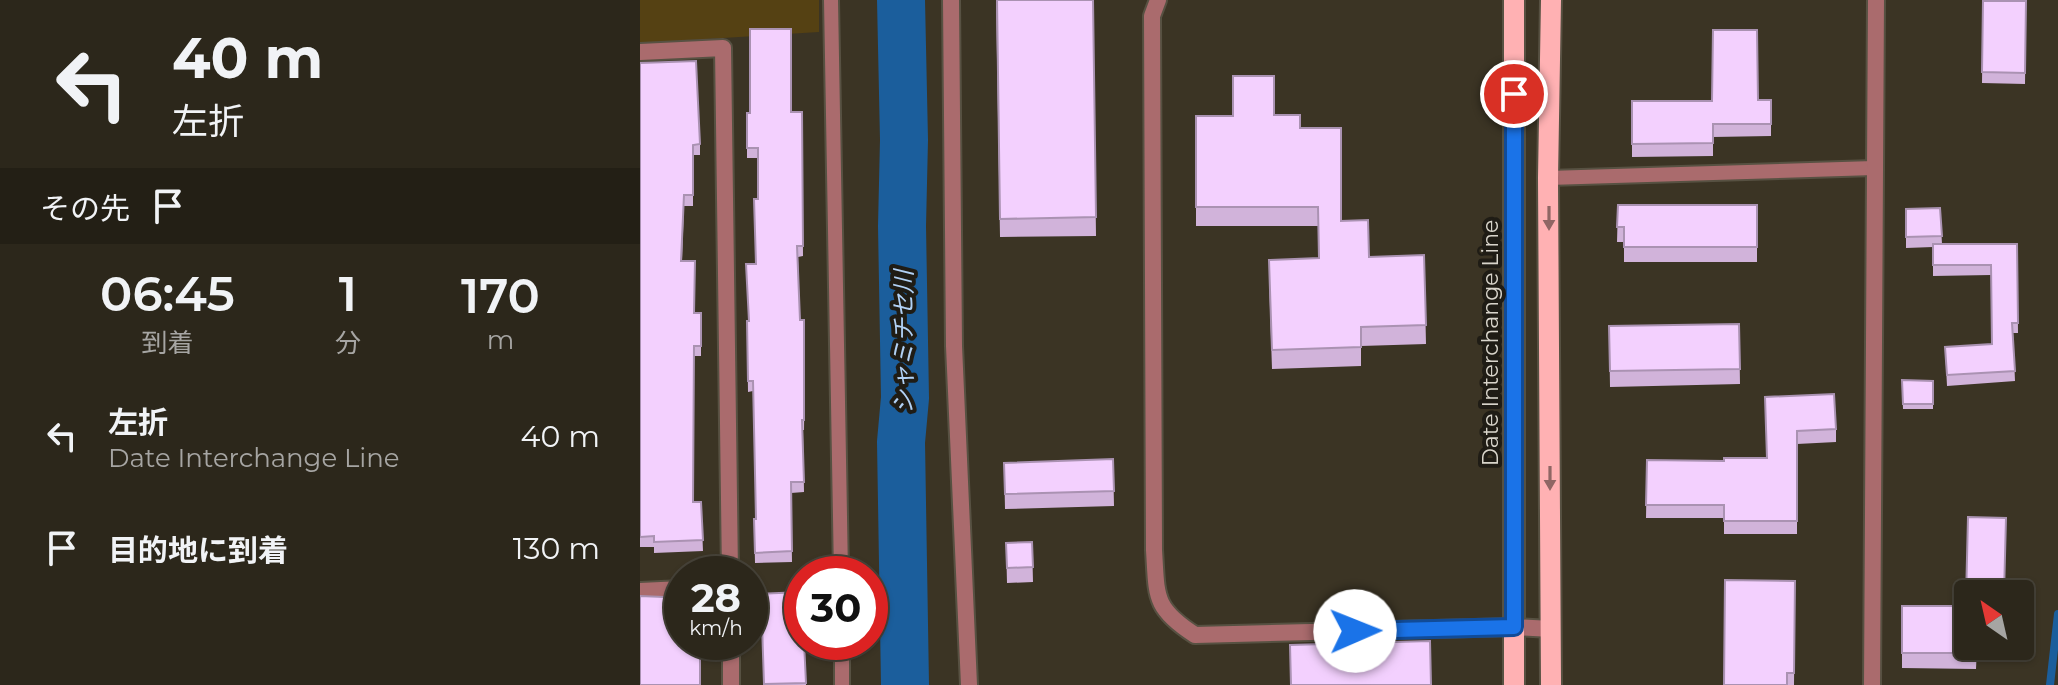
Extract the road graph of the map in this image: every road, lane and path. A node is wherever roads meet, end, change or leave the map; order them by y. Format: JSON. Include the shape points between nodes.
{"nodes":[{"id":1,"x":831,"y":0,"type":"edge"},
{"id":2,"x":951,"y":0,"type":"edge"},
{"id":3,"x":1158,"y":0,"type":"edge"},
{"id":4,"x":1514,"y":0,"type":"edge"},
{"id":5,"x":1551,"y":0,"type":"edge"},
{"id":6,"x":1876,"y":0,"type":"edge"},
{"id":7,"x":640,"y":52,"type":"edge"},
{"id":8,"x":1874,"y":168,"type":"junction"},
{"id":9,"x":1548,"y":178,"type":"junction"},
{"id":10,"x":730,"y":556,"type":"edge"},
{"id":11,"x":841,"y":556,"type":"edge"},
{"id":12,"x":664,"y":590,"type":"edge"},
{"id":13,"x":640,"y":591,"type":"edge"},
{"id":14,"x":1514,"y":627,"type":"junction"},
{"id":15,"x":1551,"y":629,"type":"junction"},
{"id":16,"x":731,"y":660,"type":"edge"},
{"id":17,"x":842,"y":660,"type":"edge"},
{"id":18,"x":731,"y":685,"type":"edge"},
{"id":19,"x":842,"y":685,"type":"edge"},
{"id":20,"x":969,"y":685,"type":"edge"},
{"id":21,"x":1514,"y":685,"type":"edge"},
{"id":22,"x":1551,"y":685,"type":"edge"},
{"id":23,"x":1872,"y":685,"type":"edge"}],
"edges":[{"from":1,"to":11,"type":"lane"},
{"from":2,"to":20,"type":"street","via":[[954,346]]},
{"from":3,"to":14,"type":"street","via":[[1152,16],[1157,596],[1173,621],[1195,635]]},
{"from":4,"to":14,"type":"main road","name":"Date Interchange Line"},
{"from":5,"to":9,"type":"main road"},
{"from":6,"to":8,"type":"street"},
{"from":7,"to":10,"type":"street","via":[[723,48]]},
{"from":8,"to":9,"type":"lane"},
{"from":8,"to":23,"type":"street"},
{"from":9,"to":15,"type":"main road","one_way":true},
{"from":12,"to":13,"type":"street"},
{"from":14,"to":15,"type":"street"},
{"from":14,"to":21,"type":"main road","name":"Date Interchange Line"},
{"from":15,"to":22,"type":"main road"},
{"from":16,"to":18,"type":"street"},
{"from":17,"to":19,"type":"lane"}]}
